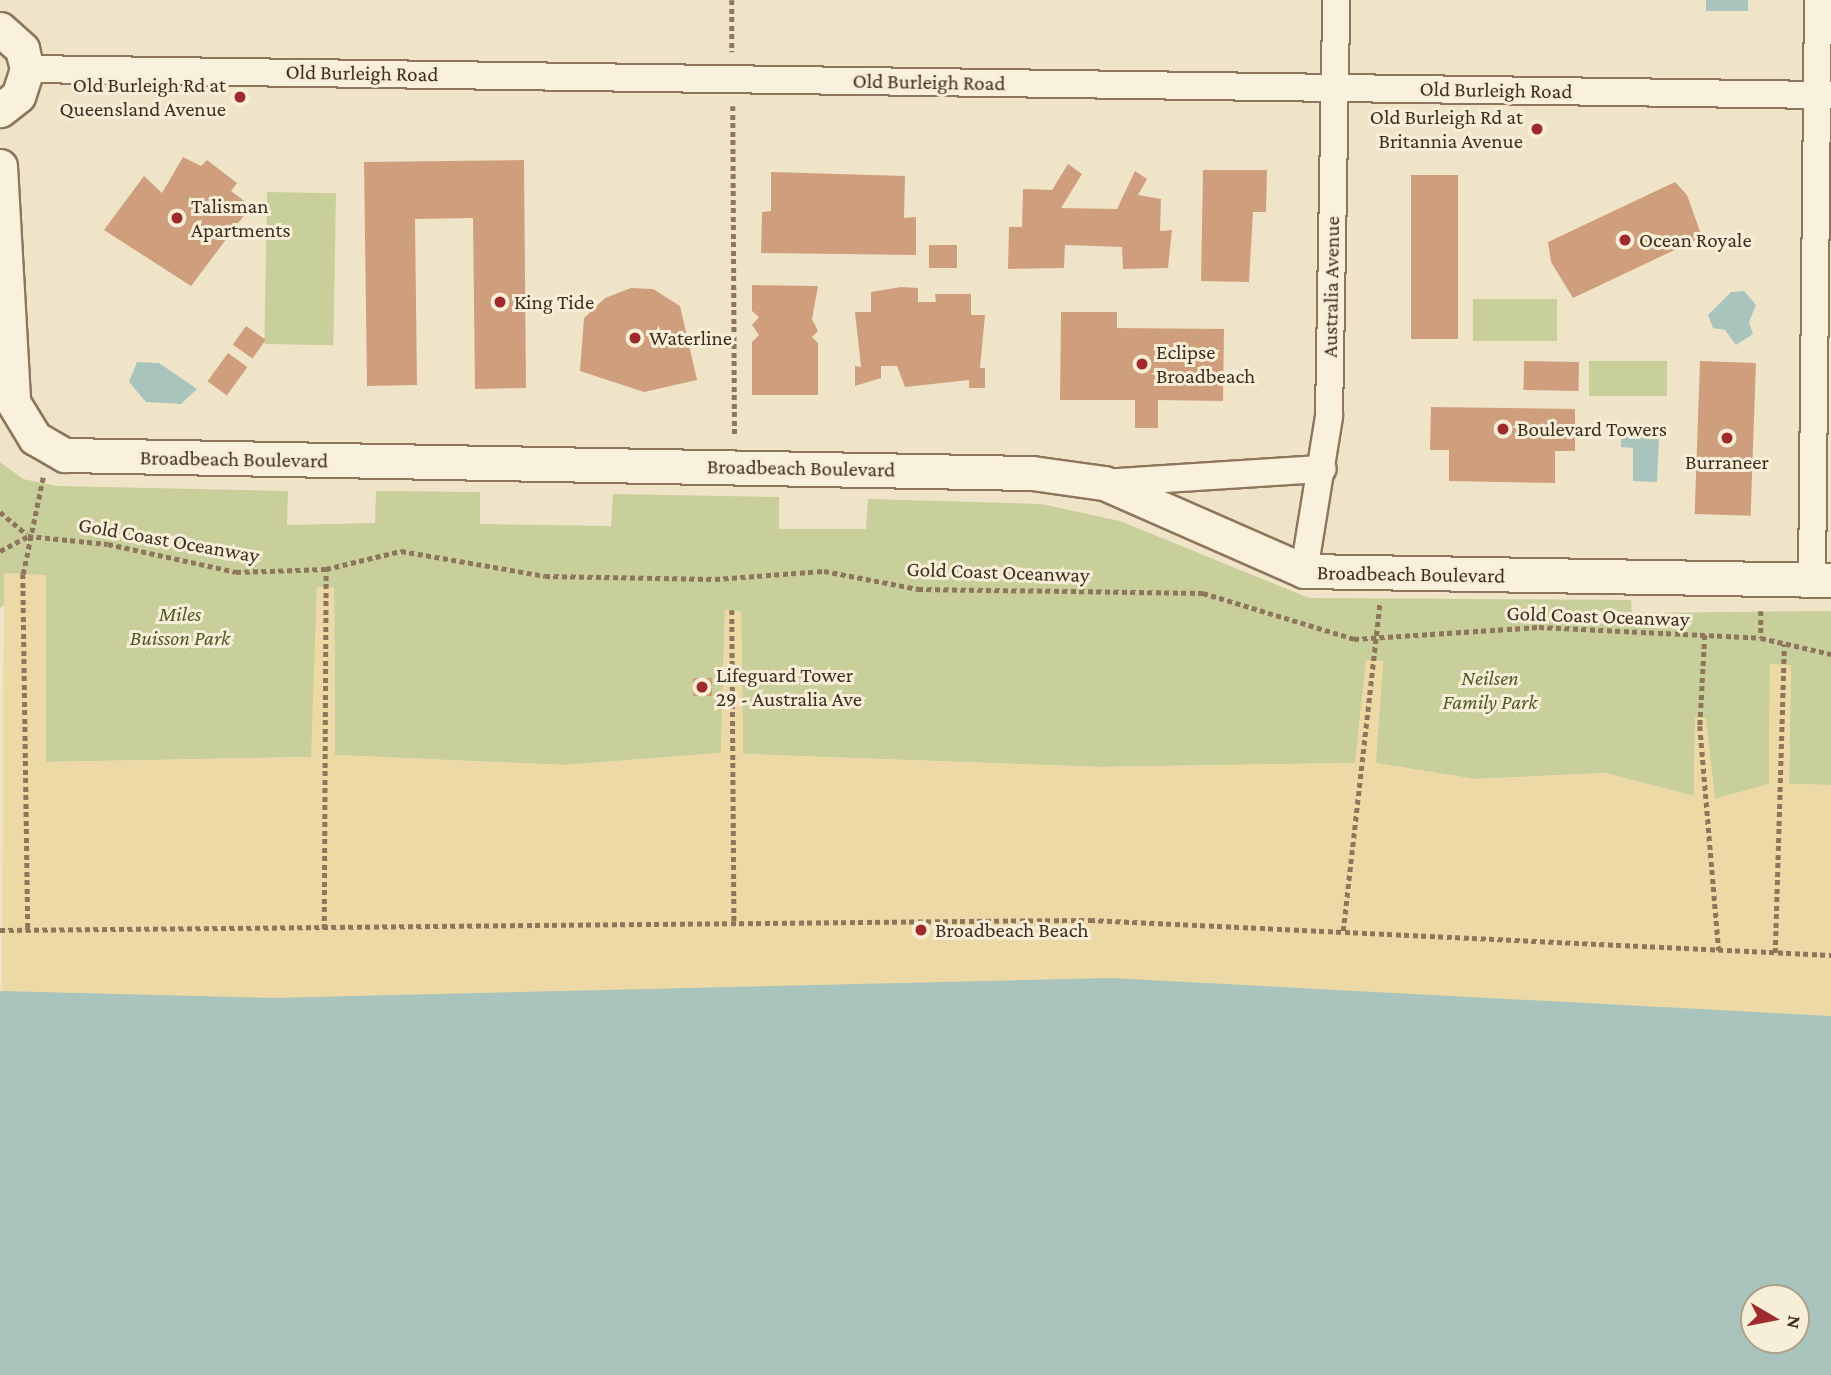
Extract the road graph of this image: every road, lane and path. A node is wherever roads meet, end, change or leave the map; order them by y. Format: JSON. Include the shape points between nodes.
{"nodes":[{"id":1,"x":732,"y":0,"type":"edge"},
{"id":2,"x":1336,"y":0,"type":"edge"},
{"id":3,"x":1818,"y":0,"type":"edge"},
{"id":4,"x":0,"y":29,"type":"edge"},
{"id":5,"x":27,"y":69,"type":"junction"},
{"id":6,"x":733,"y":79,"type":"junction"},
{"id":7,"x":1334,"y":86,"type":"junction"},
{"id":8,"x":1823,"y":95,"type":"edge"},
{"id":9,"x":0,"y":110,"type":"edge"},
{"id":10,"x":0,"y":166,"type":"edge"},
{"id":11,"x":50,"y":449,"type":"junction"},
{"id":12,"x":735,"y":467,"type":"junction"},
{"id":13,"x":1322,"y":469,"type":"junction"},
{"id":14,"x":1104,"y":483,"type":"junction"},
{"id":15,"x":0,"y":513,"type":"edge"},
{"id":16,"x":28,"y":536,"type":"junction"},
{"id":17,"x":0,"y":551,"type":"edge"},
{"id":18,"x":326,"y":569,"type":"junction"},
{"id":19,"x":1304,"y":571,"type":"junction"},
{"id":20,"x":1822,"y":580,"type":"edge"},
{"id":21,"x":1381,"y":593,"type":"dead end"},
{"id":22,"x":1761,"y":609,"type":"dead end"},
{"id":23,"x":732,"y":610,"type":"dead end"},
{"id":24,"x":1704,"y":635,"type":"junction"},
{"id":25,"x":1761,"y":638,"type":"junction"},
{"id":26,"x":1377,"y":640,"type":"junction"},
{"id":27,"x":1784,"y":644,"type":"junction"},
{"id":28,"x":1831,"y":654,"type":"edge"},
{"id":29,"x":734,"y":924,"type":"junction"},
{"id":30,"x":324,"y":929,"type":"junction"},
{"id":31,"x":0,"y":930,"type":"edge"},
{"id":32,"x":1343,"y":931,"type":"junction"},
{"id":33,"x":28,"y":932,"type":"junction"},
{"id":34,"x":1719,"y":950,"type":"junction"},
{"id":35,"x":1775,"y":953,"type":"junction"},
{"id":36,"x":1831,"y":955,"type":"edge"}],
"edges":[{"from":1,"to":6,"type":"path"},
{"from":2,"to":7,"type":"street","name":"Australia Avenue"},
{"from":3,"to":8,"type":"street"},
{"from":4,"to":5,"type":"street","via":[[22,49]]},
{"from":5,"to":6,"type":"street","name":"Old Burleigh Road"},
{"from":5,"to":9,"type":"street","via":[[18,96]]},
{"from":6,"to":7,"type":"street","name":"Old Burleigh Road"},
{"from":6,"to":12,"type":"path"},
{"from":7,"to":8,"type":"street","name":"Old Burleigh Road"},
{"from":7,"to":13,"type":"street","name":"Australia Avenue"},
{"from":8,"to":20,"type":"street"},
{"from":10,"to":11,"type":"street","name":"Broadbeach Boulevard","via":[[13,402],[24,424]]},
{"from":11,"to":12,"type":"street","name":"Broadbeach Boulevard","via":[[82,458]]},
{"from":11,"to":16,"type":"path"},
{"from":12,"to":14,"type":"street","name":"Broadbeach Boulevard","via":[[1032,473]]},
{"from":13,"to":14,"type":"street"},
{"from":13,"to":19,"type":"street","name":"Australia Avenue"},
{"from":14,"to":19,"type":"street","name":"Broadbeach Boulevard"},
{"from":15,"to":16,"type":"path"},
{"from":16,"to":17,"type":"path"},
{"from":16,"to":18,"type":"path","name":"Gold Coast Oceanway","via":[[108,544],[236,572]]},
{"from":16,"to":33,"type":"path","via":[[23,574]]},
{"from":18,"to":26,"type":"path","name":"Gold Coast Oceanway","via":[[401,551],[545,576],[715,579],[824,571],[918,589],[1203,593],[1333,635]]},
{"from":18,"to":30,"type":"path"},
{"from":19,"to":20,"type":"street","name":"Broadbeach Boulevard"},
{"from":21,"to":26,"type":"path"},
{"from":22,"to":25,"type":"path"},
{"from":23,"to":29,"type":"path"},
{"from":24,"to":25,"type":"path","name":"Gold Coast Oceanway"},
{"from":24,"to":26,"type":"path","name":"Gold Coast Oceanway","via":[[1539,627]]},
{"from":24,"to":34,"type":"path","via":[[1700,726]]},
{"from":25,"to":27,"type":"path","name":"Gold Coast Oceanway"},
{"from":26,"to":32,"type":"path"},
{"from":27,"to":28,"type":"path","name":"Gold Coast Oceanway"},
{"from":27,"to":35,"type":"path"},
{"from":29,"to":30,"type":"path"},
{"from":29,"to":32,"type":"path","via":[[1090,920]]},
{"from":30,"to":33,"type":"path"},
{"from":31,"to":33,"type":"path"},
{"from":32,"to":34,"type":"path"},
{"from":34,"to":35,"type":"path"},
{"from":35,"to":36,"type":"path"}]}
